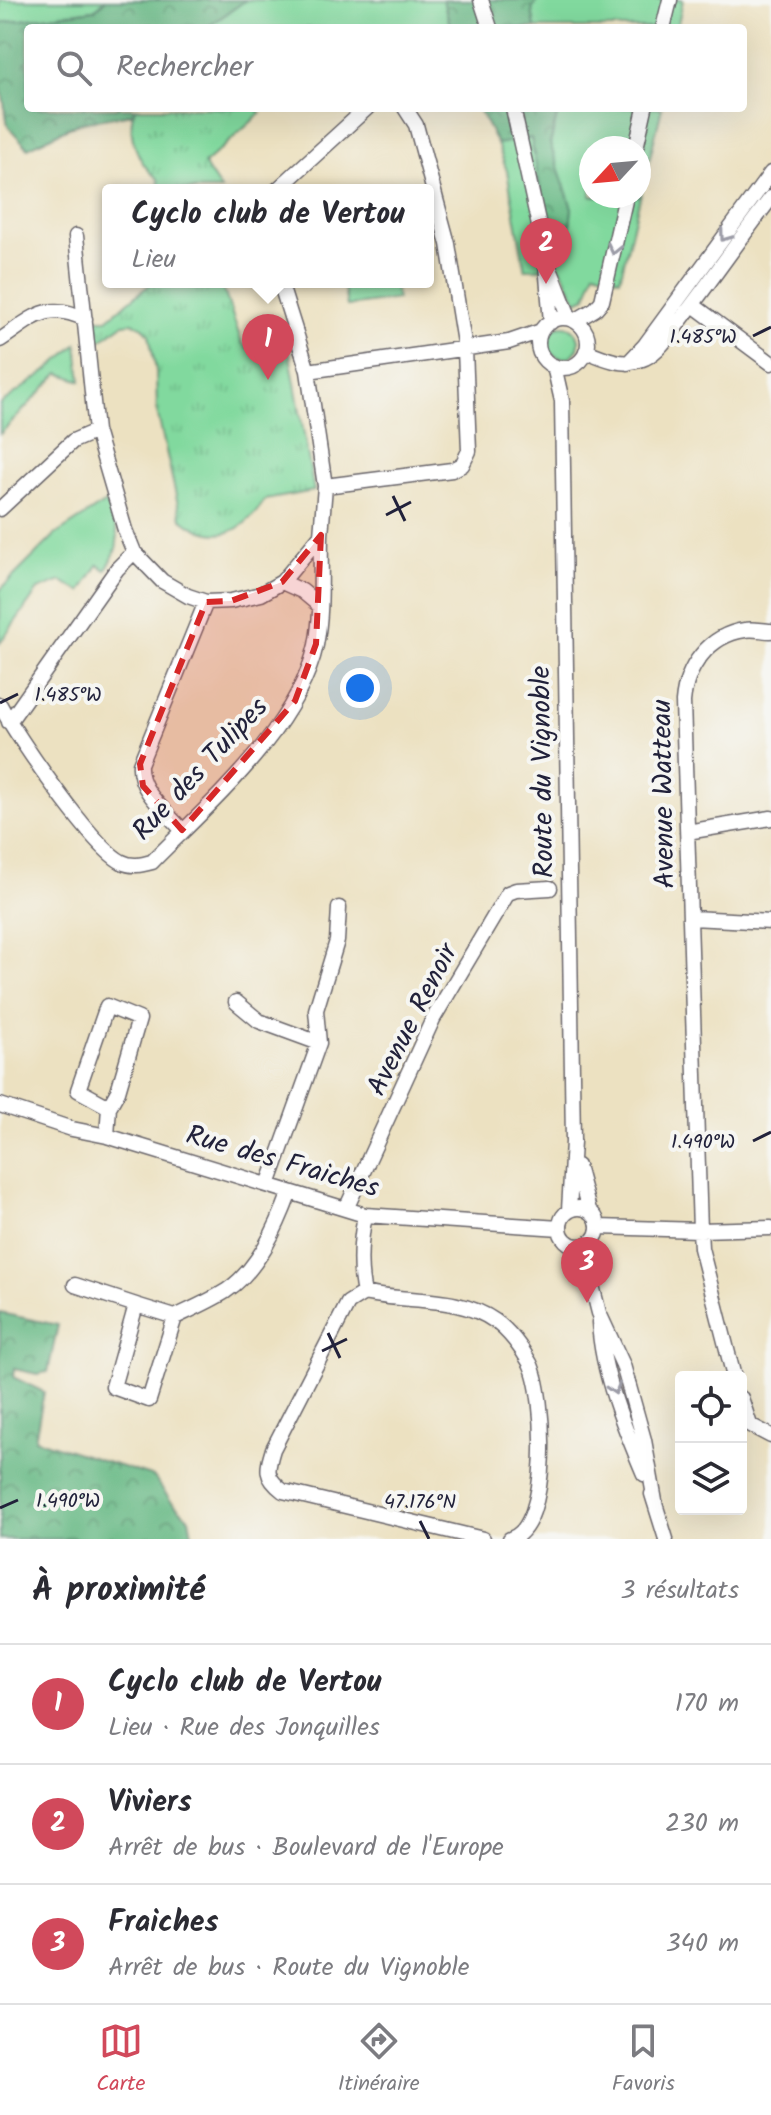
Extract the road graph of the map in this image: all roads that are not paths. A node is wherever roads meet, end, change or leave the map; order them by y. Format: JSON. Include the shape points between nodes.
{"nodes":[{"id":1,"x":481,"y":0,"type":"edge"},
{"id":2,"x":670,"y":0,"type":"edge"},
{"id":3,"x":489,"y":24,"type":"edge"},
{"id":4,"x":664,"y":24,"type":"edge"},
{"id":5,"x":363,"y":112,"type":"edge"},
{"id":6,"x":408,"y":112,"type":"edge"},
{"id":7,"x":514,"y":112,"type":"edge"},
{"id":8,"x":644,"y":112,"type":"edge"},
{"id":9,"x":639,"y":136,"type":"edge"},
{"id":10,"x":771,"y":173,"type":"edge"},
{"id":11,"x":284,"y":184,"type":"edge"},
{"id":12,"x":432,"y":184,"type":"edge"},
{"id":13,"x":434,"y":192,"type":"edge"},
{"id":14,"x":771,"y":198,"type":"edge"},
{"id":15,"x":623,"y":208,"type":"edge"},
{"id":16,"x":76,"y":236,"type":"dead end"},
{"id":17,"x":545,"y":253,"type":"junction"},
{"id":18,"x":282,"y":288,"type":"edge"},
{"id":19,"x":693,"y":305,"type":"junction"},
{"id":20,"x":85,"y":319,"type":"junction"},
{"id":21,"x":572,"y":320,"type":"junction"},
{"id":22,"x":546,"y":326,"type":"junction"},
{"id":23,"x":0,"y":340,"type":"edge"},
{"id":24,"x":509,"y":342,"type":"junction"},
{"id":25,"x":465,"y":349,"type":"junction"},
{"id":26,"x":539,"y":350,"type":"junction"},
{"id":27,"x":586,"y":351,"type":"junction"},
{"id":28,"x":628,"y":363,"type":"junction"},
{"id":29,"x":771,"y":363,"type":"edge"},
{"id":30,"x":577,"y":364,"type":"junction"},
{"id":31,"x":554,"y":366,"type":"junction"},
{"id":32,"x":308,"y":371,"type":"junction"},
{"id":33,"x":562,"y":401,"type":"junction"},
{"id":34,"x":96,"y":431,"type":"junction"},
{"id":35,"x":325,"y":486,"type":"junction"},
{"id":36,"x":0,"y":509,"type":"edge"},
{"id":37,"x":321,"y":535,"type":"junction"},
{"id":38,"x":134,"y":552,"type":"junction"},
{"id":39,"x":282,"y":582,"type":"junction"},
{"id":40,"x":206,"y":602,"type":"junction"},
{"id":41,"x":320,"y":606,"type":"junction"},
{"id":42,"x":771,"y":631,"type":"edge"},
{"id":43,"x":0,"y":705,"type":"edge"},
{"id":44,"x":9,"y":722,"type":"junction"},
{"id":45,"x":771,"y":818,"type":"edge"},
{"id":46,"x":182,"y":830,"type":"junction"},
{"id":47,"x":687,"y":832,"type":"junction"},
{"id":48,"x":550,"y":888,"type":"dead end"},
{"id":49,"x":339,"y":908,"type":"dead end"},
{"id":50,"x":691,"y":918,"type":"junction"},
{"id":51,"x":771,"y":922,"type":"edge"},
{"id":52,"x":236,"y":1002,"type":"dead end"},
{"id":53,"x":319,"y":1043,"type":"junction"},
{"id":54,"x":0,"y":1105,"type":"edge"},
{"id":55,"x":109,"y":1107,"type":"junction"},
{"id":56,"x":107,"y":1136,"type":"junction"},
{"id":57,"x":573,"y":1142,"type":"junction"},
{"id":58,"x":268,"y":1185,"type":"junction"},
{"id":59,"x":290,"y":1192,"type":"junction"},
{"id":60,"x":346,"y":1209,"type":"junction"},
{"id":61,"x":569,"y":1210,"type":"junction"},
{"id":62,"x":589,"y":1210,"type":"junction"},
{"id":63,"x":365,"y":1215,"type":"junction"},
{"id":64,"x":598,"y":1227,"type":"junction"},
{"id":65,"x":560,"y":1228,"type":"junction"},
{"id":66,"x":771,"y":1228,"type":"edge"},
{"id":67,"x":700,"y":1230,"type":"junction"},
{"id":68,"x":582,"y":1246,"type":"junction"},
{"id":69,"x":75,"y":1285,"type":"dead end"},
{"id":70,"x":364,"y":1293,"type":"junction"},
{"id":71,"x":136,"y":1305,"type":"junction"},
{"id":72,"x":175,"y":1317,"type":"junction"},
{"id":73,"x":732,"y":1371,"type":"edge"},
{"id":74,"x":747,"y":1416,"type":"edge"},
{"id":75,"x":771,"y":1436,"type":"edge"},
{"id":76,"x":483,"y":1539,"type":"edge"},
{"id":77,"x":510,"y":1539,"type":"edge"},
{"id":78,"x":666,"y":1539,"type":"edge"}],
"edges":[{"from":1,"to":3,"type":"street"},
{"from":2,"to":4,"type":"street"},
{"from":5,"to":11,"type":"street"},
{"from":6,"to":12,"type":"street"},
{"from":7,"to":17,"type":"street"},
{"from":8,"to":9,"type":"street"},
{"from":10,"to":28,"type":"street","one_way":true},
{"from":13,"to":25,"type":"street"},
{"from":14,"to":19,"type":"street"},
{"from":15,"to":21,"type":"street","one_way":true,"via":[[602,301]]},
{"from":16,"to":20,"type":"street"},
{"from":17,"to":21,"type":"street"},
{"from":17,"to":22,"type":"street"},
{"from":18,"to":32,"type":"street","name":"Rue des Tulipes"},
{"from":19,"to":28,"type":"street","via":[[664,342],[647,357]]},
{"from":19,"to":29,"type":"street"},
{"from":20,"to":23,"type":"street","via":[[57,309]]},
{"from":20,"to":34,"type":"street"},
{"from":21,"to":22,"type":"street"},
{"from":21,"to":27,"type":"street","via":[[587,336]]},
{"from":22,"to":24,"type":"street"},
{"from":22,"to":26,"type":"street"},
{"from":24,"to":25,"type":"street"},
{"from":24,"to":26,"type":"street"},
{"from":25,"to":32,"type":"street"},
{"from":25,"to":35,"type":"street","via":[[469,451],[462,465]]},
{"from":26,"to":31,"type":"street"},
{"from":27,"to":28,"type":"street"},
{"from":27,"to":30,"type":"street"},
{"from":30,"to":31,"type":"street"},
{"from":30,"to":33,"type":"street","name":"Route du Vignoble"},
{"from":31,"to":33,"type":"street","name":"Route du Vignoble"},
{"from":32,"to":35,"type":"street","name":"Rue des Tulipes"},
{"from":33,"to":57,"type":"street","name":"Route du Vignoble"},
{"from":34,"to":36,"type":"street","via":[[73,441]]},
{"from":34,"to":38,"type":"street"},
{"from":35,"to":37,"type":"street","name":"Rue des Tulipes"},
{"from":37,"to":39,"type":"street"},
{"from":37,"to":41,"type":"street","name":"Rue des Tulipes"},
{"from":38,"to":40,"type":"street","via":[[162,581]]},
{"from":38,"to":44,"type":"street"},
{"from":39,"to":40,"type":"street","via":[[261,594]]},
{"from":39,"to":41,"type":"street"},
{"from":40,"to":46,"type":"street","via":[[140,764],[143,786]]},
{"from":41,"to":46,"type":"street","name":"Rue des Tulipes","via":[[316,644],[295,701],[272,734]]},
{"from":42,"to":47,"type":"street","name":"Avenue Watteau","via":[[747,629],[724,636],[699,655],[686,682]]},
{"from":43,"to":44,"type":"street","name":"Rue des Tulipes"},
{"from":44,"to":46,"type":"street","name":"Rue des Tulipes","via":[[108,853],[123,863],[152,862]]},
{"from":45,"to":47,"type":"street"},
{"from":47,"to":50,"type":"street","name":"Avenue Watteau"},
{"from":48,"to":60,"type":"street","name":"Avenue Renoir","via":[[508,893],[433,1019]]},
{"from":49,"to":53,"type":"street","via":[[337,941],[316,1010]]},
{"from":50,"to":51,"type":"street","name":"Avenue Watteau"},
{"from":50,"to":67,"type":"street","name":"Avenue Watteau"},
{"from":52,"to":53,"type":"street","via":[[259,1021]]},
{"from":53,"to":58,"type":"street"},
{"from":54,"to":56,"type":"street","name":"Rue des Fraiches"},
{"from":55,"to":55,"type":"street","via":[[139,1019],[107,1006],[78,1090]]},
{"from":55,"to":56,"type":"street"},
{"from":56,"to":58,"type":"street","name":"Rue des Fraiches"},
{"from":57,"to":61,"type":"street","name":"Route du Vignoble"},
{"from":57,"to":62,"type":"street","name":"Route du Vignoble"},
{"from":58,"to":59,"type":"street","name":"Rue des Fraiches"},
{"from":59,"to":60,"type":"street","name":"Rue des Fraiches"},
{"from":59,"to":72,"type":"street","via":[[249,1272],[226,1291]]},
{"from":60,"to":63,"type":"street","name":"Rue des Fraiches"},
{"from":61,"to":62,"type":"street"},
{"from":61,"to":65,"type":"street"},
{"from":62,"to":64,"type":"street"},
{"from":63,"to":65,"type":"street","name":"Rue des Fraiches"},
{"from":63,"to":70,"type":"street","via":[[360,1275]]},
{"from":64,"to":67,"type":"street"},
{"from":64,"to":68,"type":"street","via":[[595,1238]]},
{"from":65,"to":68,"type":"street","via":[[565,1240]]},
{"from":66,"to":67,"type":"street"},
{"from":67,"to":73,"type":"street","name":"Avenue Watteau"},
{"from":68,"to":78,"type":"street","via":[[599,1313],[623,1365]]},
{"from":69,"to":71,"type":"street"},
{"from":70,"to":76,"type":"street","via":[[348,1303],[273,1449],[267,1467],[272,1483],[283,1491]]},
{"from":70,"to":77,"type":"street","via":[[472,1310],[495,1321],[530,1364],[539,1397],[540,1472],[531,1521]]},
{"from":71,"to":72,"type":"street"},
{"from":71,"to":72,"type":"street","via":[[113,1387],[149,1400]]},
{"from":74,"to":75,"type":"street","via":[[750,1425]]}]}
